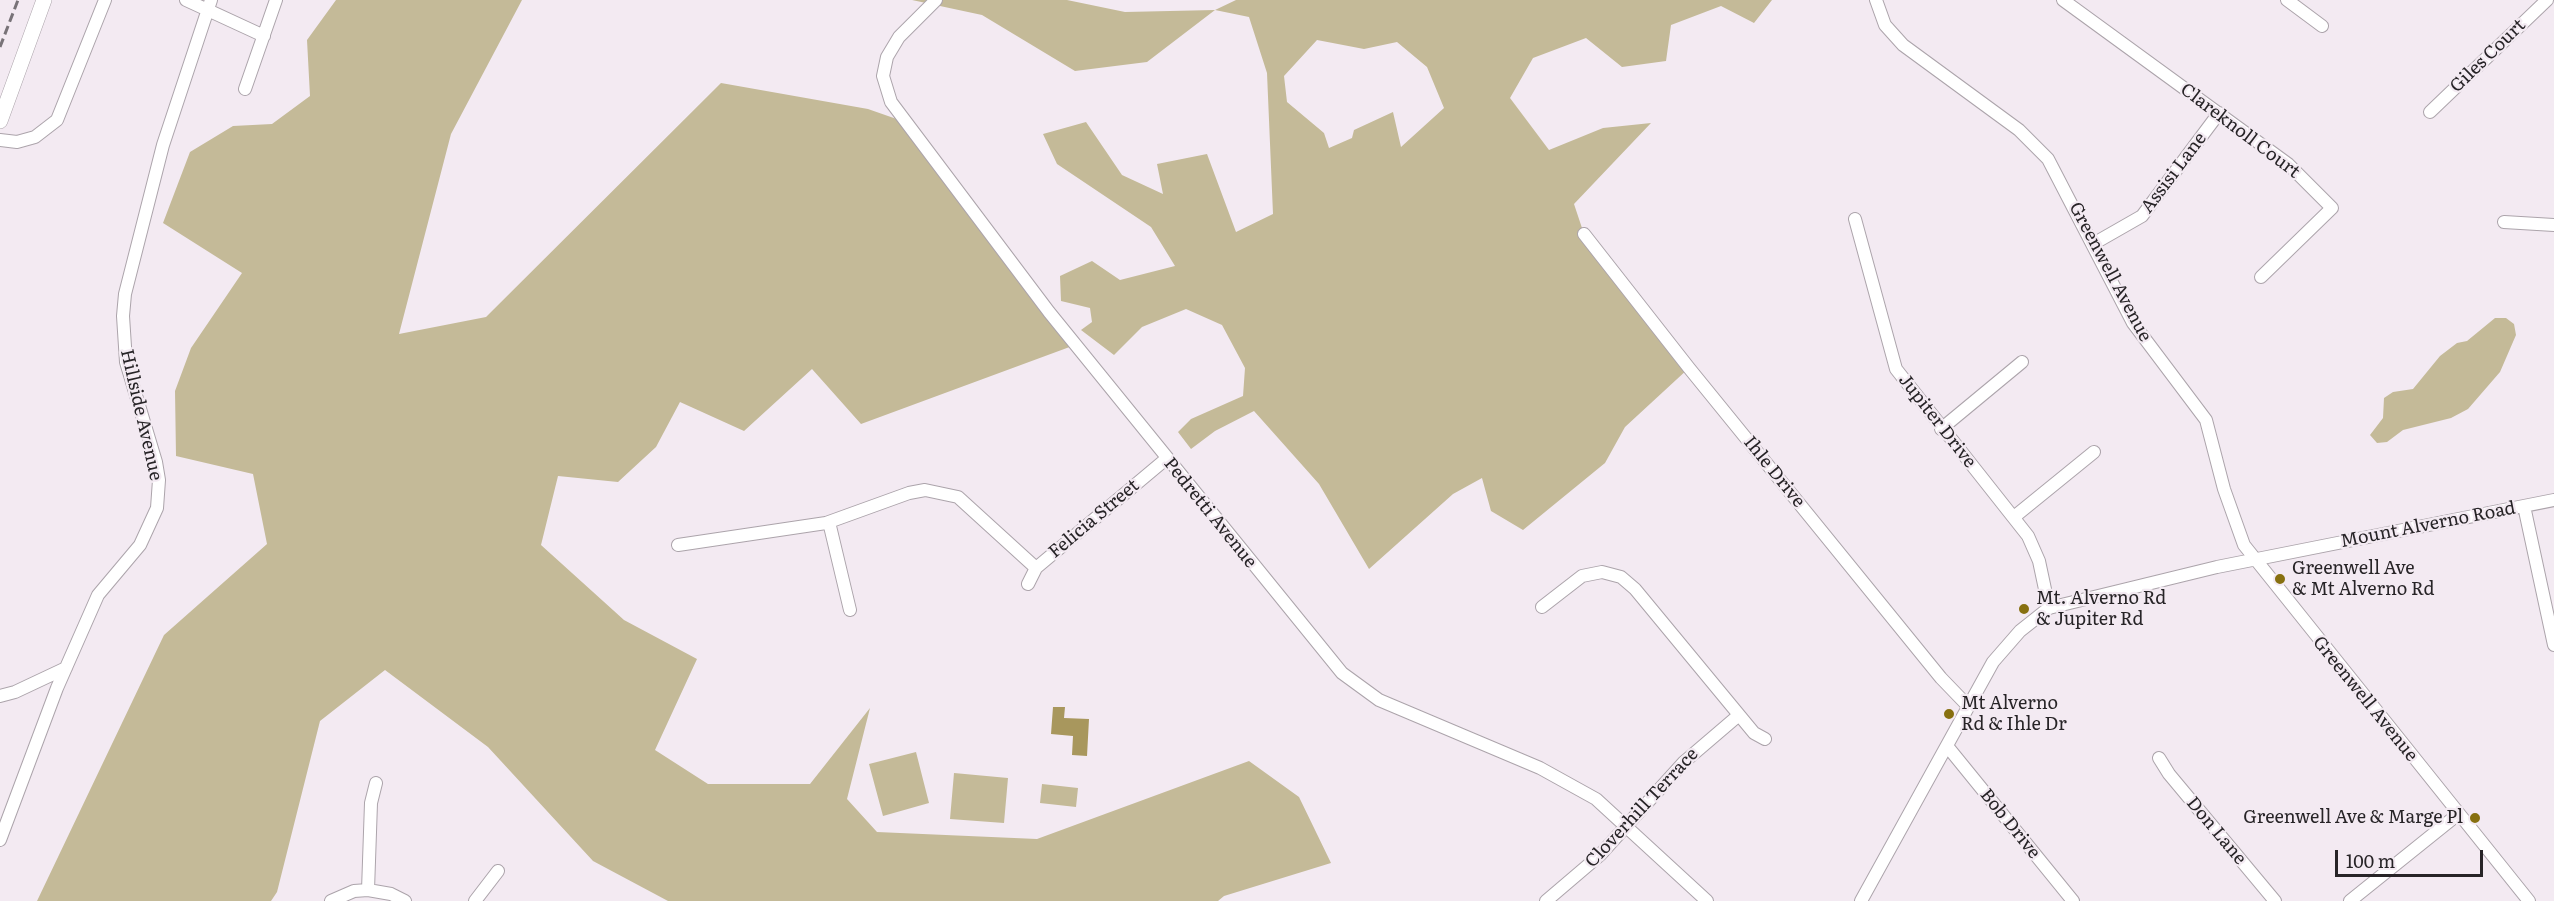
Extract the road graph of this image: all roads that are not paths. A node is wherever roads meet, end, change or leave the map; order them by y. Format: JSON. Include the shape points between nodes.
{"nodes":[{"id":1,"x":44,"y":0,"type":"edge"},
{"id":2,"x":105,"y":0,"type":"edge"},
{"id":3,"x":186,"y":0,"type":"edge"},
{"id":4,"x":276,"y":0,"type":"edge"},
{"id":5,"x":936,"y":0,"type":"edge"},
{"id":6,"x":1876,"y":0,"type":"edge"},
{"id":7,"x":2063,"y":0,"type":"edge"},
{"id":8,"x":2287,"y":0,"type":"edge"},
{"id":9,"x":2547,"y":0,"type":"edge"},
{"id":10,"x":209,"y":5,"type":"edge"},
{"id":11,"x":2322,"y":26,"type":"dead end"},
{"id":12,"x":264,"y":36,"type":"junction"},
{"id":13,"x":245,"y":89,"type":"dead end"},
{"id":14,"x":2430,"y":112,"type":"dead end"},
{"id":15,"x":2218,"y":113,"type":"junction"},
{"id":16,"x":0,"y":121,"type":"edge"},
{"id":17,"x":0,"y":140,"type":"edge"},
{"id":18,"x":1856,"y":219,"type":"dead end"},
{"id":19,"x":2504,"y":222,"type":"dead end"},
{"id":20,"x":2554,"y":225,"type":"edge"},
{"id":21,"x":1584,"y":234,"type":"dead end"},
{"id":22,"x":2093,"y":244,"type":"junction"},
{"id":23,"x":2261,"y":277,"type":"dead end"},
{"id":24,"x":2022,"y":362,"type":"dead end"},
{"id":25,"x":1941,"y":429,"type":"junction"},
{"id":26,"x":2094,"y":452,"type":"dead end"},
{"id":27,"x":1166,"y":459,"type":"junction"},
{"id":28,"x":2554,"y":500,"type":"edge"},
{"id":29,"x":2524,"y":506,"type":"junction"},
{"id":30,"x":2014,"y":517,"type":"junction"},
{"id":31,"x":829,"y":522,"type":"junction"},
{"id":32,"x":678,"y":545,"type":"dead end"},
{"id":33,"x":2254,"y":559,"type":"junction"},
{"id":34,"x":1036,"y":568,"type":"junction"},
{"id":35,"x":1028,"y":584,"type":"dead end"},
{"id":36,"x":1542,"y":607,"type":"dead end"},
{"id":37,"x":2049,"y":608,"type":"junction"},
{"id":38,"x":850,"y":610,"type":"dead end"},
{"id":39,"x":2554,"y":645,"type":"edge"},
{"id":40,"x":66,"y":668,"type":"junction"},
{"id":41,"x":0,"y":696,"type":"edge"},
{"id":42,"x":1968,"y":706,"type":"junction"},
{"id":43,"x":1738,"y":715,"type":"junction"},
{"id":44,"x":1765,"y":739,"type":"dead end"},
{"id":45,"x":1947,"y":747,"type":"junction"},
{"id":46,"x":2159,"y":758,"type":"dead end"},
{"id":47,"x":376,"y":783,"type":"dead end"},
{"id":48,"x":2457,"y":815,"type":"junction"},
{"id":49,"x":1625,"y":827,"type":"junction"},
{"id":50,"x":0,"y":840,"type":"edge"},
{"id":51,"x":498,"y":871,"type":"dead end"},
{"id":52,"x":368,"y":890,"type":"junction"},
{"id":53,"x":331,"y":901,"type":"edge"},
{"id":54,"x":405,"y":901,"type":"edge"},
{"id":55,"x":475,"y":901,"type":"edge"},
{"id":56,"x":1546,"y":901,"type":"edge"},
{"id":57,"x":1707,"y":901,"type":"edge"},
{"id":58,"x":1861,"y":901,"type":"edge"},
{"id":59,"x":2073,"y":901,"type":"edge"},
{"id":60,"x":2276,"y":901,"type":"edge"},
{"id":61,"x":2349,"y":901,"type":"edge"},
{"id":62,"x":2529,"y":901,"type":"edge"}],
"edges":[{"from":1,"to":16,"type":"main road"},
{"from":2,"to":17,"type":"street","via":[[57,120],[35,137],[17,142]]},
{"from":3,"to":10,"type":"street"},
{"from":4,"to":12,"type":"street"},
{"from":5,"to":27,"type":"street","name":"Pedretti Avenue","via":[[891,48],[883,76],[887,94],[1049,312]]},
{"from":6,"to":22,"type":"street","name":"Greenwell Avenue","via":[[1885,25],[1903,45],[2035,143],[2057,172]]},
{"from":7,"to":15,"type":"street","name":"Clareknoll Court"},
{"from":8,"to":11,"type":"street"},
{"from":9,"to":14,"type":"street","name":"Giles Court"},
{"from":10,"to":12,"type":"street"},
{"from":10,"to":40,"type":"street","name":"Hillside Avenue","via":[[163,145],[125,294],[126,362],[156,462],[157,508],[140,545],[98,595]]},
{"from":12,"to":13,"type":"street"},
{"from":15,"to":22,"type":"street","name":"Assisi Lane","via":[[2142,216]]},
{"from":15,"to":23,"type":"street","name":"Clareknoll Court","via":[[2288,164],[2332,208]]},
{"from":18,"to":25,"type":"street","name":"Jupiter Drive","via":[[1890,356],[1902,380]]},
{"from":19,"to":20,"type":"street"},
{"from":21,"to":42,"type":"street","name":"Ihle Drive","via":[[1941,678]]},
{"from":22,"to":33,"type":"street","name":"Greenwell Avenue","via":[[2133,323],[2206,420],[2238,533]]},
{"from":24,"to":25,"type":"street"},
{"from":25,"to":30,"type":"street","name":"Jupiter Drive"},
{"from":26,"to":30,"type":"street"},
{"from":27,"to":34,"type":"street","name":"Felicia Street"},
{"from":27,"to":49,"type":"street","name":"Pedretti Avenue","via":[[1352,683],[1379,700],[1565,780],[1596,799]]},
{"from":28,"to":29,"type":"street","name":"Mount Alverno Road"},
{"from":29,"to":33,"type":"street","name":"Mount Alverno Road"},
{"from":29,"to":39,"type":"street"},
{"from":30,"to":37,"type":"street","name":"Jupiter Drive","via":[[2035,548]]},
{"from":31,"to":32,"type":"street"},
{"from":31,"to":34,"type":"street","via":[[909,493],[936,492],[958,497]]},
{"from":31,"to":38,"type":"street"},
{"from":33,"to":37,"type":"street","name":"Mount Alverno Road"},
{"from":33,"to":48,"type":"street","name":"Greenwell Avenue"},
{"from":34,"to":35,"type":"street","name":"Felicia Street"},
{"from":36,"to":43,"type":"street","via":[[1582,576],[1602,572],[1621,578],[1635,589]]},
{"from":37,"to":42,"type":"street","name":"Mount Alverno Road","via":[[2007,644]]},
{"from":40,"to":41,"type":"street"},
{"from":40,"to":50,"type":"street","name":"Hillside Avenue"},
{"from":42,"to":45,"type":"street","name":"Mount Alverno Road"},
{"from":43,"to":44,"type":"street"},
{"from":43,"to":49,"type":"street","name":"Cloverhill Terrace","via":[[1684,762]]},
{"from":45,"to":58,"type":"street","name":"Mount Alverno Road"},
{"from":45,"to":59,"type":"street","name":"Bob Drive"},
{"from":46,"to":60,"type":"street","name":"Don Lane"},
{"from":47,"to":52,"type":"street","via":[[371,802]]},
{"from":48,"to":61,"type":"street"},
{"from":48,"to":62,"type":"street","name":"Greenwell Avenue"},
{"from":49,"to":56,"type":"street","name":"Cloverhill Terrace","via":[[1584,870]]},
{"from":49,"to":57,"type":"street","name":"Pedretti Avenue"},
{"from":51,"to":55,"type":"street"},
{"from":52,"to":53,"type":"street","via":[[354,891]]},
{"from":52,"to":54,"type":"street"}]}
